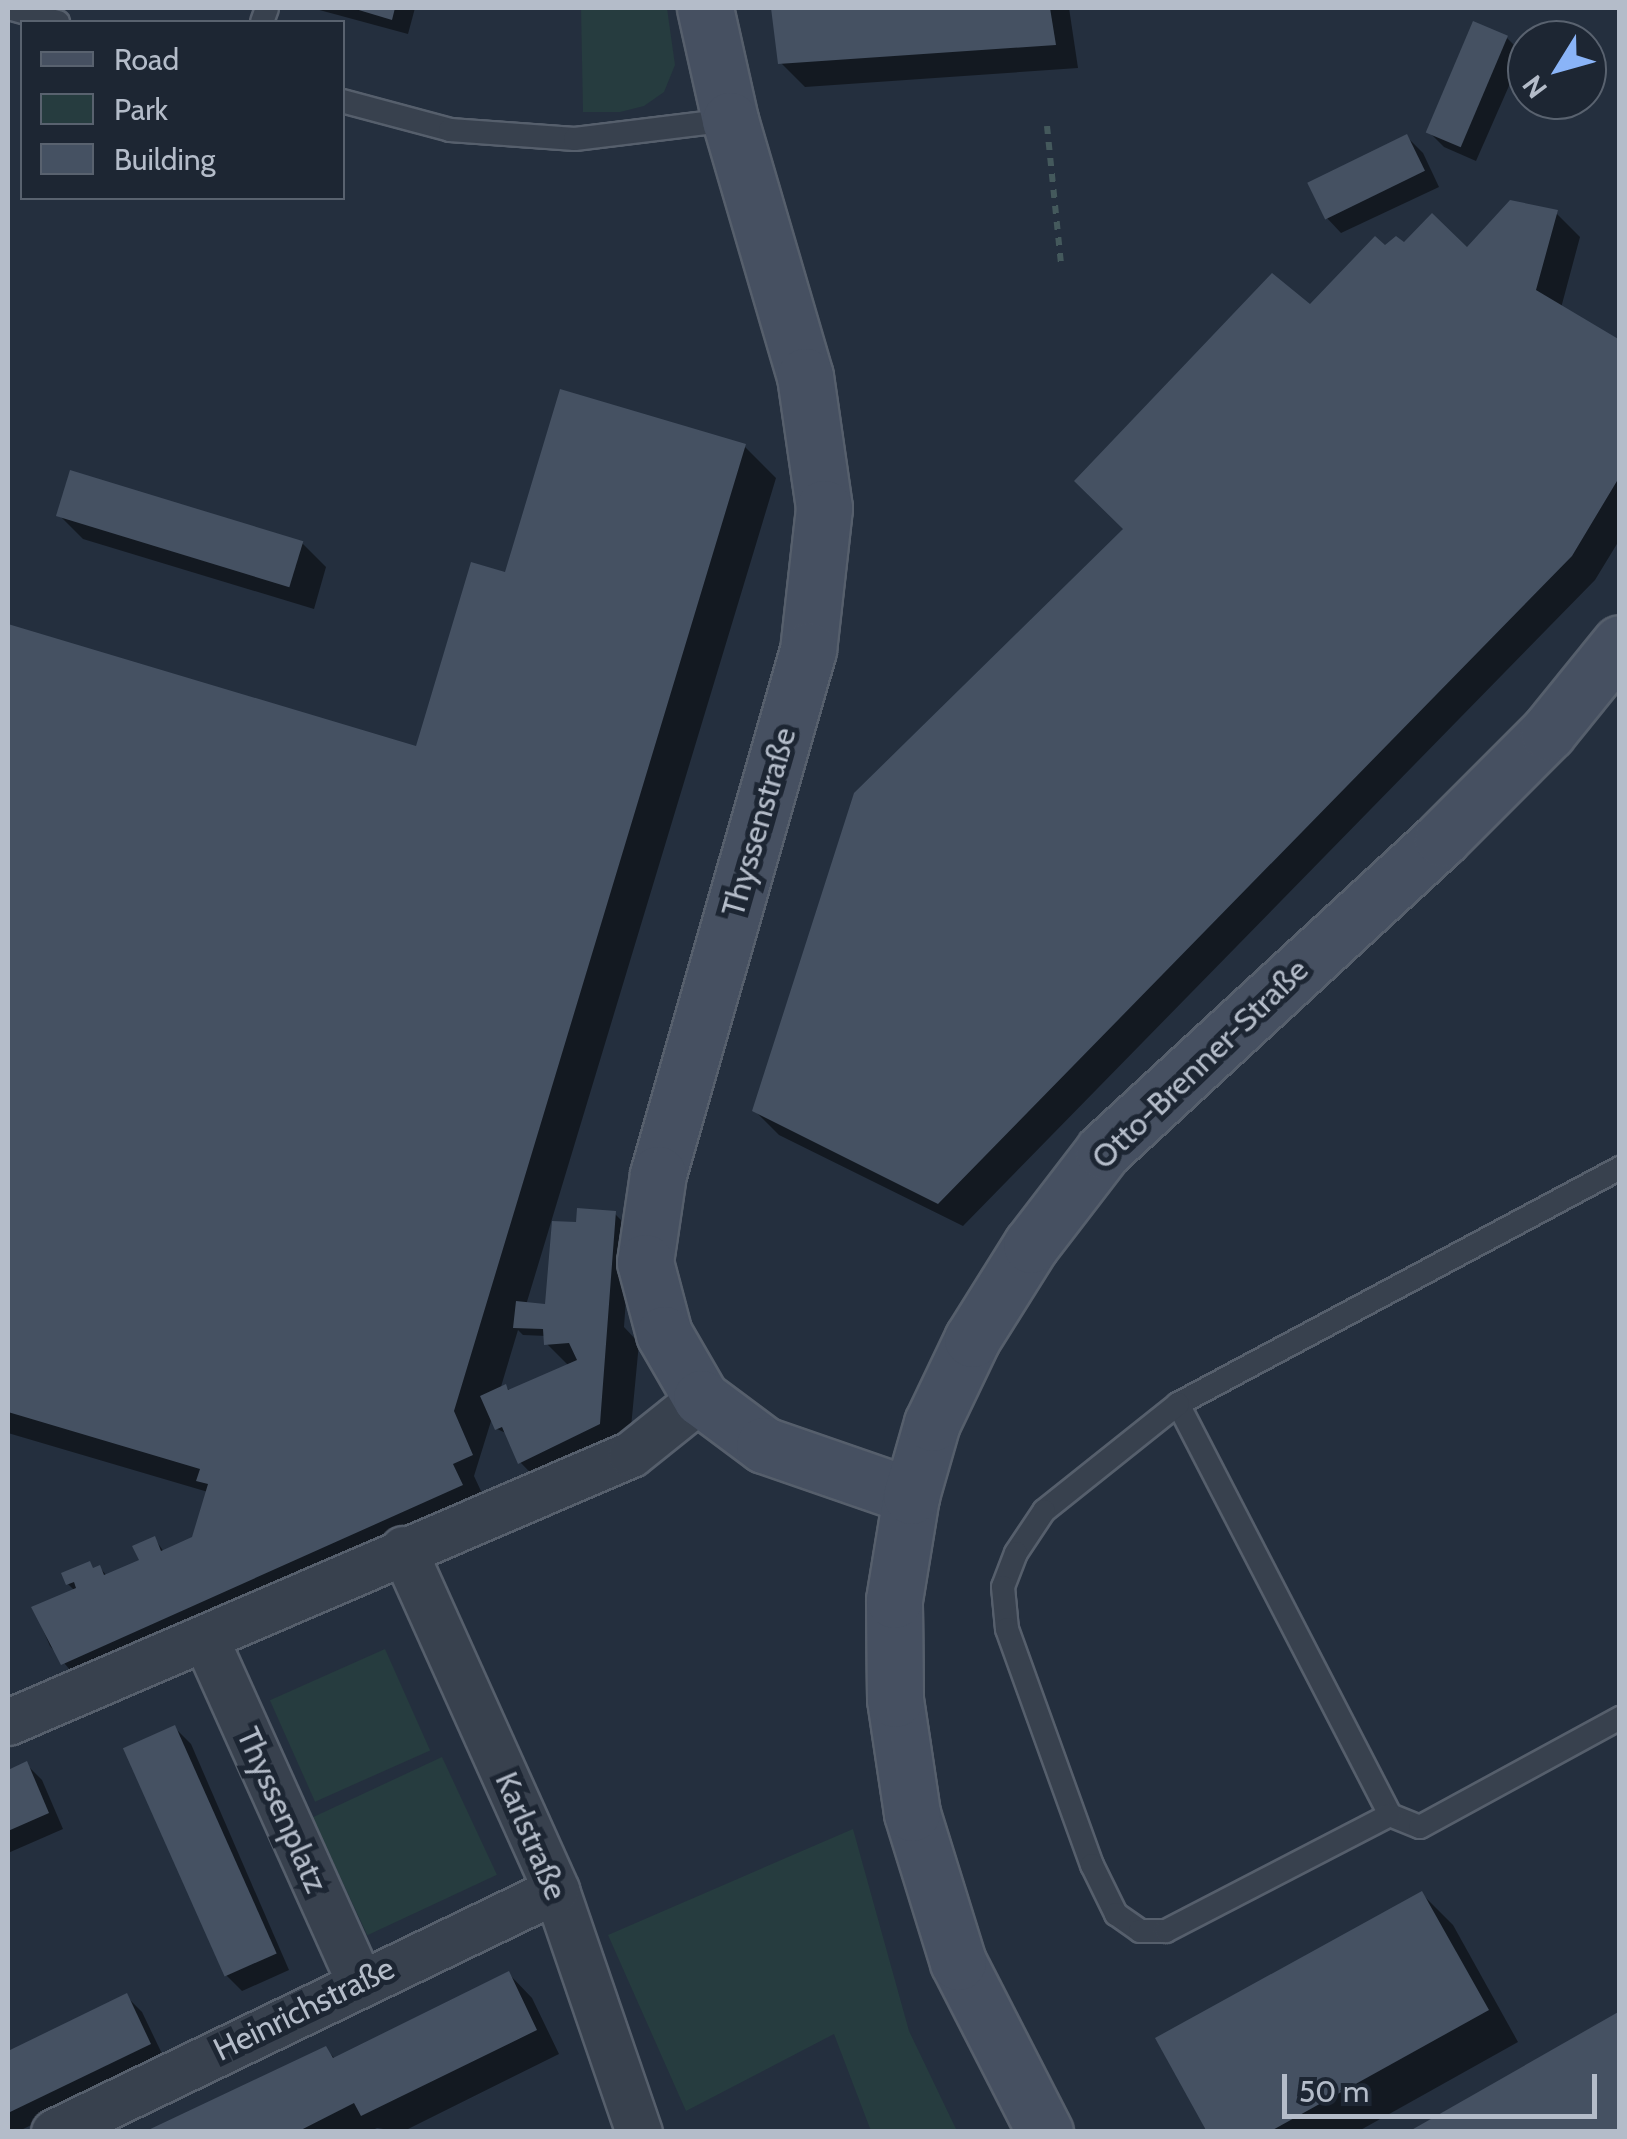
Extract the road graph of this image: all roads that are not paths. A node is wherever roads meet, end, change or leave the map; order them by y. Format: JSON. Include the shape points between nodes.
{"nodes":[{"id":1,"x":8,"y":8,"type":"edge"},
{"id":2,"x":704,"y":8,"type":"edge"},
{"id":3,"x":51,"y":20,"type":"edge"},
{"id":4,"x":345,"y":102,"type":"edge"},
{"id":5,"x":730,"y":120,"type":"junction"},
{"id":6,"x":1620,"y":643,"type":"edge"},
{"id":7,"x":1620,"y":1168,"type":"edge"},
{"id":8,"x":701,"y":1398,"type":"junction"},
{"id":9,"x":1178,"y":1404,"type":"junction"},
{"id":10,"x":911,"y":1496,"type":"junction"},
{"id":11,"x":402,"y":1549,"type":"junction"},
{"id":12,"x":205,"y":1638,"type":"junction"},
{"id":13,"x":1620,"y":1718,"type":"edge"},
{"id":14,"x":8,"y":1722,"type":"edge"},
{"id":15,"x":1390,"y":1815,"type":"junction"},
{"id":16,"x":556,"y":1890,"type":"junction"},
{"id":17,"x":360,"y":1981,"type":"junction"},
{"id":18,"x":54,"y":2132,"type":"edge"},
{"id":19,"x":639,"y":2132,"type":"edge"},
{"id":20,"x":1044,"y":2132,"type":"edge"}],
"edges":[{"from":1,"to":3,"type":"lane"},
{"from":2,"to":5,"type":"main road","name":"Thyssenstraße"},
{"from":4,"to":5,"type":"lane","via":[[450,130],[576,139]]},
{"from":5,"to":8,"type":"main road","name":"Thyssenstraße","via":[[805,376],[824,508],[808,650],[658,1174],[645,1262],[664,1334]]},
{"from":6,"to":10,"type":"main road","name":"Otto-Brenner-Straße","via":[[1548,732],[1442,838],[1102,1151],[1030,1245],[972,1339],[932,1423]]},
{"from":7,"to":9,"type":"lane"},
{"from":8,"to":10,"type":"main road","name":"Thyssenstraße","via":[[764,1445]]},
{"from":8,"to":11,"type":"street","via":[[632,1454]]},
{"from":9,"to":15,"type":"lane"},
{"from":9,"to":15,"type":"lane","via":[[1044,1511],[1002,1587],[1007,1629],[1116,1914],[1140,1932],[1166,1932]]},
{"from":10,"to":20,"type":"main road","name":"Otto-Brenner-Straße","via":[[894,1600],[896,1700],[912,1813],[958,1962]]},
{"from":11,"to":12,"type":"street"},
{"from":11,"to":16,"type":"street","name":"Karlstraße"},
{"from":12,"to":14,"type":"street"},
{"from":12,"to":17,"type":"street","name":"Thyssenplatz"},
{"from":13,"to":15,"type":"lane","via":[[1420,1827]]},
{"from":16,"to":17,"type":"street","name":"Heinrichstraße"},
{"from":16,"to":19,"type":"street","name":"Karlstraße"},
{"from":17,"to":18,"type":"street","name":"Heinrichstraße"}]}
